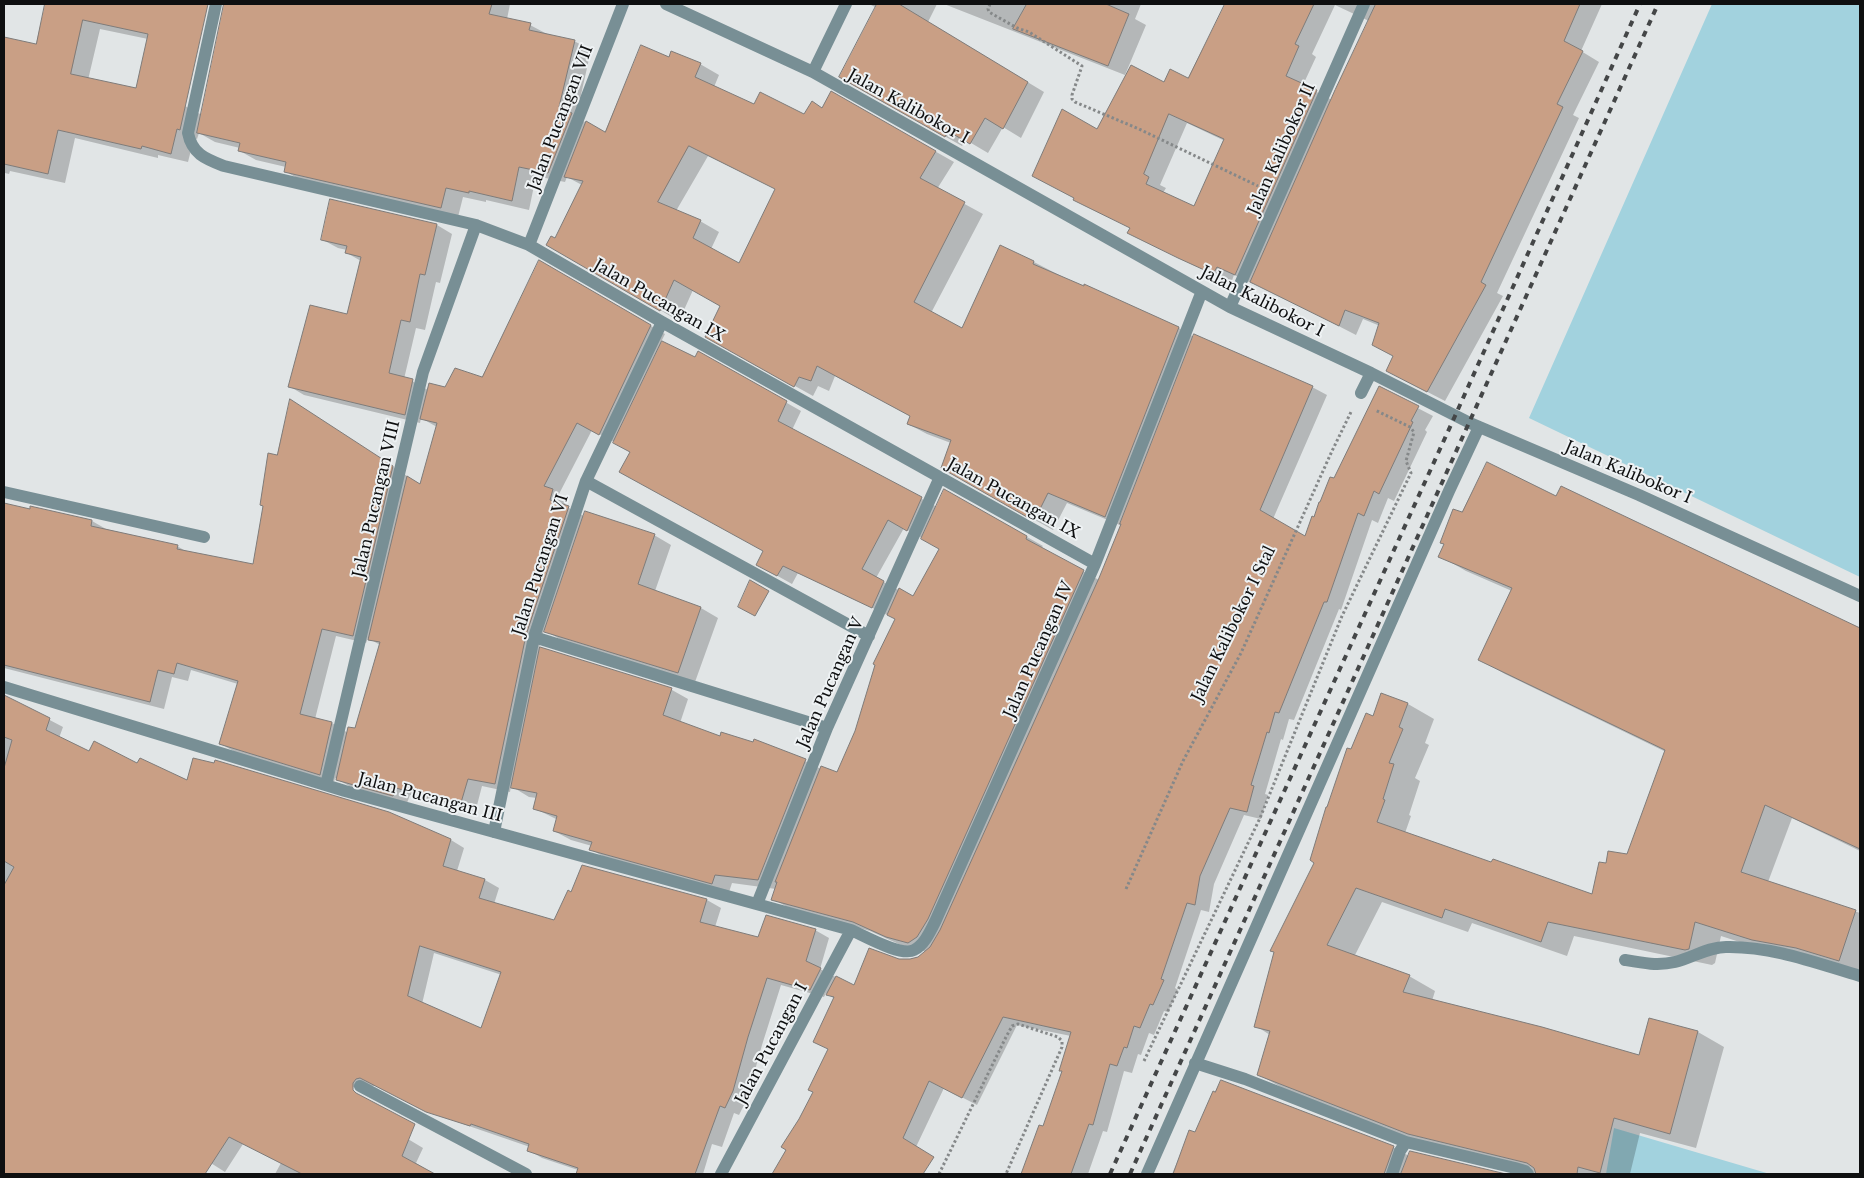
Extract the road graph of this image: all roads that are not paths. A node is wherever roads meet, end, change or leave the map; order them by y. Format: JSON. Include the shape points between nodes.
{"nodes":[{"id":1,"x":216,"y":4,"type":"edge"},
{"id":2,"x":623,"y":4,"type":"edge"},
{"id":3,"x":666,"y":4,"type":"edge"},
{"id":4,"x":846,"y":4,"type":"edge"},
{"id":5,"x":1364,"y":4,"type":"edge"},
{"id":6,"x":813,"y":72,"type":"junction"},
{"id":7,"x":476,"y":225,"type":"junction"},
{"id":8,"x":529,"y":245,"type":"junction"},
{"id":9,"x":1202,"y":291,"type":"junction"},
{"id":10,"x":1230,"y":307,"type":"junction"},
{"id":11,"x":662,"y":322,"type":"junction"},
{"id":12,"x":1371,"y":374,"type":"junction"},
{"id":13,"x":1359,"y":397,"type":"road end"},
{"id":14,"x":1479,"y":427,"type":"junction"},
{"id":15,"x":940,"y":477,"type":"junction"},
{"id":16,"x":586,"y":481,"type":"junction"},
{"id":17,"x":4,"y":492,"type":"edge"},
{"id":18,"x":204,"y":537,"type":"dead end"},
{"id":19,"x":1095,"y":564,"type":"junction"},
{"id":20,"x":1860,"y":596,"type":"edge"},
{"id":21,"x":869,"y":636,"type":"junction"},
{"id":22,"x":534,"y":637,"type":"junction"},
{"id":23,"x":4,"y":687,"type":"edge"},
{"id":24,"x":828,"y":728,"type":"junction"},
{"id":25,"x":326,"y":785,"type":"junction"},
{"id":26,"x":494,"y":832,"type":"junction"},
{"id":27,"x":758,"y":904,"type":"junction"},
{"id":28,"x":851,"y":930,"type":"junction"},
{"id":29,"x":1625,"y":960,"type":"dead end"},
{"id":30,"x":1860,"y":976,"type":"edge"},
{"id":31,"x":1195,"y":1063,"type":"junction"},
{"id":32,"x":360,"y":1086,"type":"dead end"},
{"id":33,"x":1406,"y":1142,"type":"junction"},
{"id":34,"x":526,"y":1174,"type":"edge"},
{"id":35,"x":722,"y":1174,"type":"edge"},
{"id":36,"x":1147,"y":1174,"type":"edge"},
{"id":37,"x":1392,"y":1174,"type":"edge"},
{"id":38,"x":1528,"y":1174,"type":"edge"}],
"edges":[{"from":1,"to":7,"type":"street","name":"Jalan Pucangan IX","via":[[188,133],[193,149],[224,166]]},
{"from":2,"to":8,"type":"street","name":"Jalan Pucangan VII"},
{"from":3,"to":6,"type":"street","name":"Jalan Kalibokor I"},
{"from":4,"to":6,"type":"street"},
{"from":5,"to":10,"type":"street","name":"Jalan Kalibokor II"},
{"from":6,"to":9,"type":"street","name":"Jalan Kalibokor I"},
{"from":7,"to":8,"type":"street","name":"Jalan Pucangan IX"},
{"from":7,"to":25,"type":"street","name":"Jalan Pucangan VIII","via":[[424,372]]},
{"from":8,"to":11,"type":"street","name":"Jalan Pucangan IX"},
{"from":9,"to":10,"type":"street","name":"Jalan Kalibokor I"},
{"from":9,"to":19,"type":"street","name":"Jalan Pucangan IV"},
{"from":10,"to":12,"type":"street","name":"Jalan Kalibokor I"},
{"from":11,"to":15,"type":"street","name":"Jalan Pucangan IX"},
{"from":11,"to":16,"type":"street","name":"Jalan Pucangan VI"},
{"from":12,"to":13,"type":"street"},
{"from":12,"to":14,"type":"street","name":"Jalan Kalibokor I"},
{"from":14,"to":20,"type":"street","name":"Jalan Kalibokor I","via":[[1640,494]]},
{"from":14,"to":31,"type":"street"},
{"from":15,"to":19,"type":"street","name":"Jalan Pucangan IX"},
{"from":15,"to":21,"type":"street","name":"Jalan Pucangan V"},
{"from":16,"to":21,"type":"street"},
{"from":16,"to":22,"type":"street","name":"Jalan Pucangan VI"},
{"from":17,"to":18,"type":"street"},
{"from":19,"to":28,"type":"street","name":"Jalan Pucangan IV","via":[[926,939],[915,950],[902,952]]},
{"from":21,"to":24,"type":"street","name":"Jalan Pucangan V"},
{"from":22,"to":24,"type":"street"},
{"from":22,"to":26,"type":"street","name":"Jalan Pucangan VI"},
{"from":23,"to":25,"type":"street","name":"Jalan Pucangan III"},
{"from":24,"to":27,"type":"street","name":"Jalan Pucangan V"},
{"from":25,"to":26,"type":"street","name":"Jalan Pucangan III"},
{"from":26,"to":27,"type":"street","name":"Jalan Pucangan III"},
{"from":27,"to":28,"type":"street","name":"Jalan Pucangan III"},
{"from":28,"to":35,"type":"street","name":"Jalan Pucangan I"},
{"from":29,"to":30,"type":"street","via":[[1655,965],[1724,947],[1769,949]]},
{"from":31,"to":33,"type":"street","via":[[1245,1079]]},
{"from":31,"to":36,"type":"street"},
{"from":32,"to":34,"type":"street"},
{"from":33,"to":37,"type":"street"},
{"from":33,"to":38,"type":"street","via":[[1515,1168]]}]}
